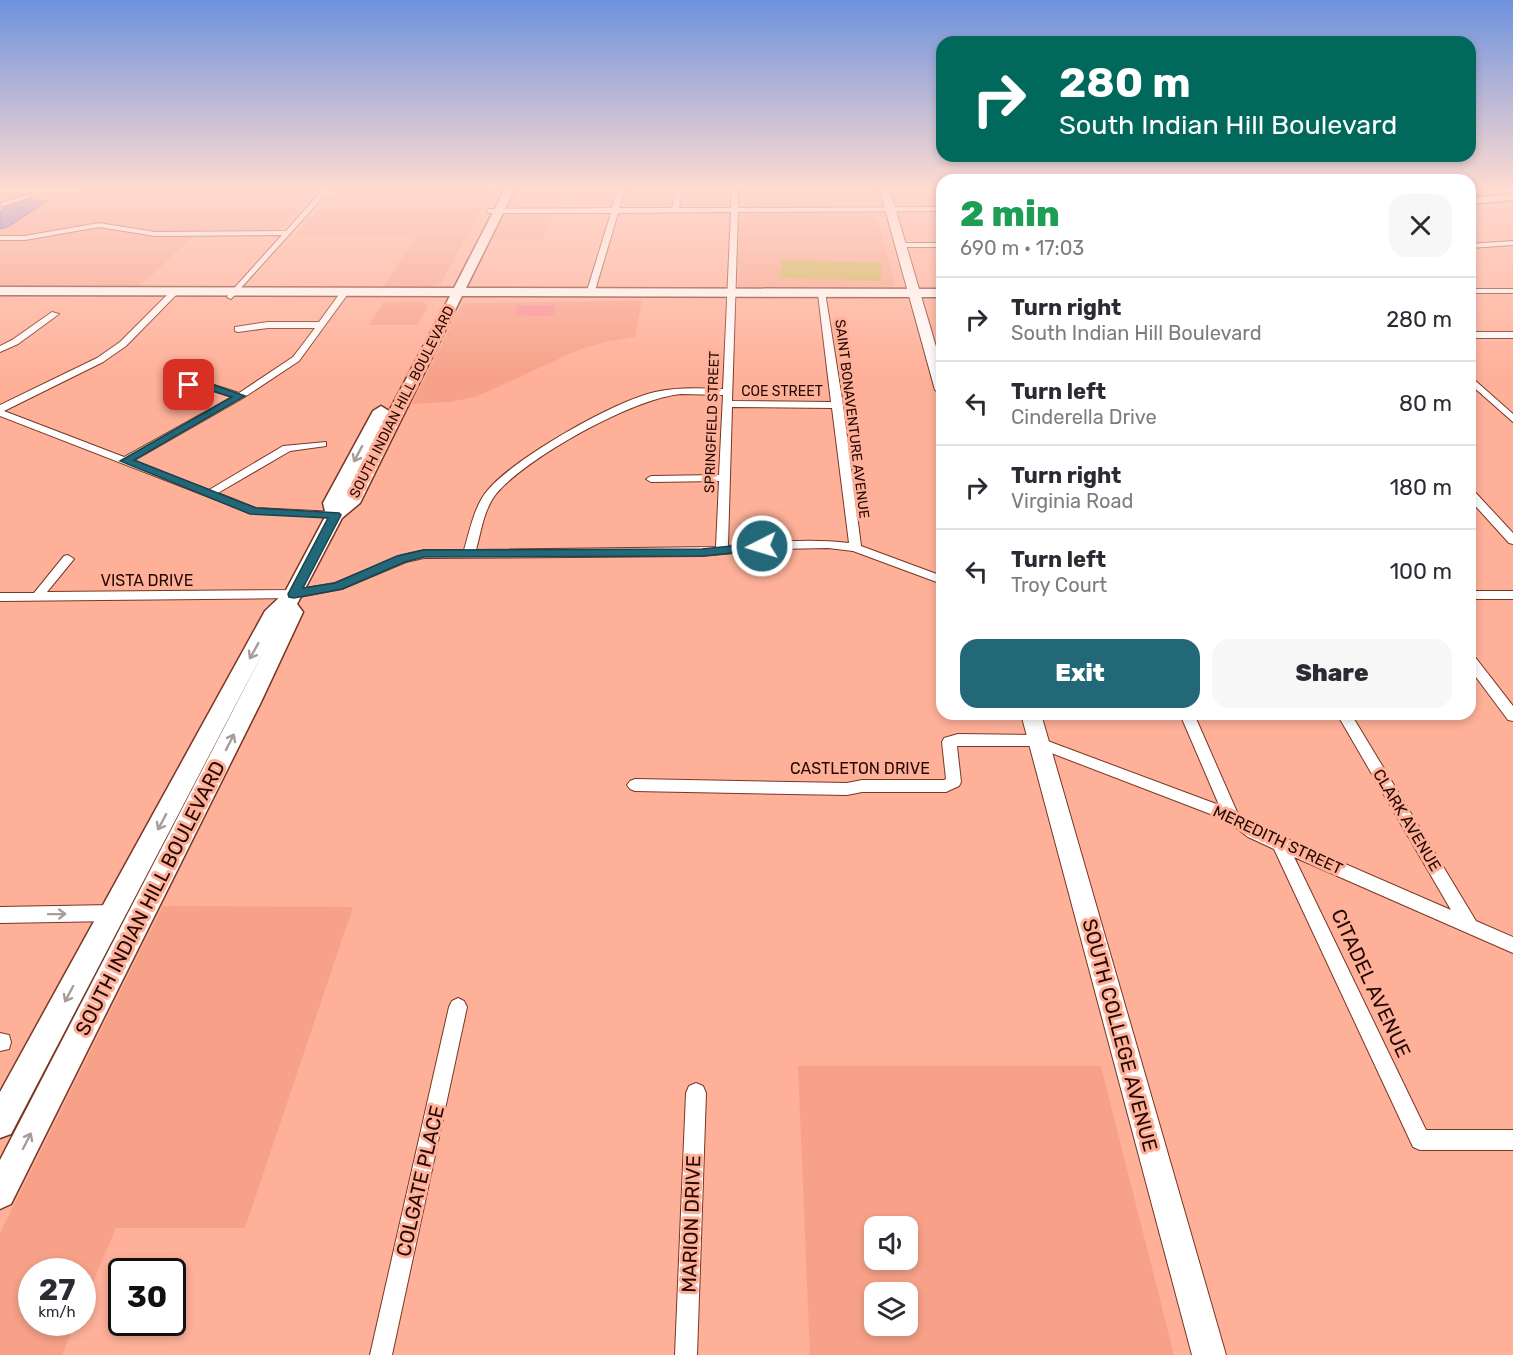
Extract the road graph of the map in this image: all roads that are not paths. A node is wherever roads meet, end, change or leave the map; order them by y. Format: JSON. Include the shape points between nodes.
{"nodes":[{"id":1,"x":273,"y":250,"type":"edge"},
{"id":2,"x":473,"y":250,"type":"edge"},
{"id":3,"x":603,"y":250,"type":"edge"},
{"id":4,"x":732,"y":250,"type":"edge"},
{"id":5,"x":902,"y":250,"type":"edge"},
{"id":6,"x":0,"y":291,"type":"edge"},
{"id":7,"x":1476,"y":291,"type":"edge"},
{"id":8,"x":1513,"y":291,"type":"edge"},
{"id":9,"x":914,"y":293,"type":"junction"},
{"id":10,"x":936,"y":293,"type":"edge"},
{"id":11,"x":173,"y":294,"type":"junction"},
{"id":12,"x":234,"y":294,"type":"junction"},
{"id":13,"x":344,"y":294,"type":"junction"},
{"id":14,"x":451,"y":294,"type":"junction"},
{"id":15,"x":590,"y":294,"type":"junction"},
{"id":16,"x":730,"y":294,"type":"junction"},
{"id":17,"x":822,"y":294,"type":"junction"},
{"id":18,"x":0,"y":297,"type":"edge"},
{"id":19,"x":55,"y":314,"type":"dead end"},
{"id":20,"x":323,"y":325,"type":"junction"},
{"id":21,"x":237,"y":328,"type":"dead end"},
{"id":22,"x":1476,"y":335,"type":"edge"},
{"id":23,"x":1513,"y":335,"type":"edge"},
{"id":24,"x":0,"y":349,"type":"edge"},
{"id":25,"x":936,"y":369,"type":"edge"},
{"id":26,"x":1476,"y":384,"type":"edge"},
{"id":27,"x":189,"y":385,"type":"dead end"},
{"id":28,"x":727,"y":392,"type":"junction"},
{"id":29,"x":240,"y":396,"type":"junction"},
{"id":30,"x":726,"y":404,"type":"junction"},
{"id":31,"x":837,"y":405,"type":"junction"},
{"id":32,"x":0,"y":411,"type":"edge"},
{"id":33,"x":1512,"y":417,"type":"edge"},
{"id":34,"x":322,"y":444,"type":"dead end"},
{"id":35,"x":125,"y":461,"type":"junction"},
{"id":36,"x":651,"y":478,"type":"dead end"},
{"id":37,"x":724,"y":478,"type":"junction"},
{"id":38,"x":208,"y":495,"type":"junction"},
{"id":39,"x":1476,"y":500,"type":"edge"},
{"id":40,"x":335,"y":515,"type":"junction"},
{"id":41,"x":1513,"y":540,"type":"edge"},
{"id":42,"x":855,"y":548,"type":"junction"},
{"id":43,"x":722,"y":550,"type":"junction"},
{"id":44,"x":469,"y":553,"type":"junction"},
{"id":45,"x":68,"y":560,"type":"dead end"},
{"id":46,"x":936,"y":578,"type":"edge"},
{"id":47,"x":1476,"y":595,"type":"edge"},
{"id":48,"x":1513,"y":595,"type":"edge"},
{"id":49,"x":0,"y":597,"type":"edge"},
{"id":50,"x":37,"y":597,"type":"junction"},
{"id":51,"x":290,"y":599,"type":"junction"},
{"id":52,"x":1476,"y":668,"type":"edge"},
{"id":53,"x":1513,"y":716,"type":"edge"},
{"id":54,"x":1033,"y":720,"type":"edge"},
{"id":55,"x":1190,"y":720,"type":"edge"},
{"id":56,"x":1348,"y":720,"type":"edge"},
{"id":57,"x":1039,"y":743,"type":"junction"},
{"id":58,"x":635,"y":785,"type":"dead end"},
{"id":59,"x":1231,"y":816,"type":"junction"},
{"id":60,"x":1280,"y":844,"type":"junction"},
{"id":61,"x":113,"y":913,"type":"junction"},
{"id":62,"x":0,"y":915,"type":"edge"},
{"id":63,"x":1469,"y":925,"type":"junction"},
{"id":64,"x":1513,"y":945,"type":"edge"},
{"id":65,"x":458,"y":1007,"type":"dead end"},
{"id":66,"x":696,"y":1093,"type":"dead end"},
{"id":67,"x":0,"y":1123,"type":"edge"},
{"id":68,"x":1513,"y":1140,"type":"edge"},
{"id":69,"x":0,"y":1193,"type":"edge"},
{"id":70,"x":381,"y":1355,"type":"edge"},
{"id":71,"x":686,"y":1355,"type":"edge"},
{"id":72,"x":1209,"y":1355,"type":"edge"}],
"edges":[{"from":1,"to":12,"type":"street"},
{"from":2,"to":14,"type":"main road","name":"SOUTH INDIAN HILL BOULEVARD"},
{"from":3,"to":15,"type":"street"},
{"from":4,"to":16,"type":"street","name":"SPRINGFIELD STREET"},
{"from":5,"to":9,"type":"street"},
{"from":6,"to":11,"type":"main road"},
{"from":7,"to":8,"type":"street"},
{"from":9,"to":10,"type":"main road"},
{"from":9,"to":17,"type":"main road"},
{"from":9,"to":25,"type":"street"},
{"from":11,"to":12,"type":"main road"},
{"from":11,"to":18,"type":"main road"},
{"from":11,"to":32,"type":"street","via":[[123,344],[100,360]]},
{"from":12,"to":13,"type":"main road"},
{"from":13,"to":14,"type":"main road"},
{"from":13,"to":20,"type":"street"},
{"from":14,"to":15,"type":"main road"},
{"from":14,"to":40,"type":"main road","name":"SOUTH INDIAN HILL BOULEVARD","via":[[351,503]]},
{"from":15,"to":16,"type":"main road"},
{"from":16,"to":17,"type":"main road"},
{"from":16,"to":28,"type":"street","name":"SPRINGFIELD STREET"},
{"from":17,"to":31,"type":"street","name":"SAINT BONAVENTURE AVENUE"},
{"from":19,"to":24,"type":"street"},
{"from":20,"to":21,"type":"street"},
{"from":20,"to":29,"type":"street","via":[[296,359]]},
{"from":22,"to":23,"type":"street"},
{"from":26,"to":33,"type":"street"},
{"from":27,"to":29,"type":"street"},
{"from":28,"to":30,"type":"street","name":"SPRINGFIELD STREET"},
{"from":28,"to":44,"type":"street","via":[[673,392],[641,398],[527,461],[492,493],[481,512]]},
{"from":29,"to":35,"type":"street"},
{"from":30,"to":31,"type":"street","name":"COE STREET"},
{"from":30,"to":37,"type":"street","name":"SPRINGFIELD STREET"},
{"from":31,"to":42,"type":"street","name":"SAINT BONAVENTURE AVENUE"},
{"from":32,"to":35,"type":"street"},
{"from":34,"to":38,"type":"street","via":[[287,448]]},
{"from":35,"to":38,"type":"street"},
{"from":36,"to":37,"type":"street"},
{"from":37,"to":43,"type":"street","name":"SPRINGFIELD STREET"},
{"from":38,"to":40,"type":"street","via":[[254,511]]},
{"from":39,"to":41,"type":"street"},
{"from":40,"to":51,"type":"main road","name":"SOUTH INDIAN HILL BOULEVARD"},
{"from":42,"to":43,"type":"street","name":"VISTA DRIVE","via":[[828,544]]},
{"from":42,"to":46,"type":"street","name":"VISTA DRIVE"},
{"from":43,"to":44,"type":"street","name":"VISTA DRIVE"},
{"from":44,"to":51,"type":"street","name":"VISTA DRIVE","via":[[424,554],[402,559],[338,586]]},
{"from":45,"to":50,"type":"street"},
{"from":47,"to":48,"type":"street"},
{"from":49,"to":50,"type":"street","name":"VISTA DRIVE"},
{"from":50,"to":51,"type":"street","name":"VISTA DRIVE"},
{"from":51,"to":61,"type":"main road","name":"SOUTH INDIAN HILL BOULEVARD","one_way":true,"via":[[275,611]]},
{"from":69,"to":51,"type":"main road","name":"SOUTH INDIAN HILL BOULEVARD","one_way":true,"via":[[250,702],[293,612]]},
{"from":52,"to":53,"type":"street"},
{"from":54,"to":57,"type":"street","name":"SOUTH COLLEGE AVENUE"},
{"from":55,"to":59,"type":"street"},
{"from":56,"to":63,"type":"street","name":"CLARK AVENUE"},
{"from":57,"to":58,"type":"street","name":"CASTLETON DRIVE","via":[[949,742],[954,782],[946,786],[847,789]]},
{"from":57,"to":59,"type":"street","name":"MEREDITH STREET"},
{"from":57,"to":72,"type":"street","name":"SOUTH COLLEGE AVENUE"},
{"from":59,"to":60,"type":"street","name":"MEREDITH STREET"},
{"from":60,"to":63,"type":"street","name":"MEREDITH STREET"},
{"from":60,"to":68,"type":"street","name":"CITADEL AVENUE","via":[[1420,1140]]},
{"from":62,"to":61,"type":"street","one_way":true},
{"from":61,"to":67,"type":"main road","name":"SOUTH INDIAN HILL BOULEVARD","one_way":true},
{"from":63,"to":64,"type":"street","name":"MEREDITH STREET"},
{"from":65,"to":70,"type":"street","name":"COLGATE PLACE"},
{"from":66,"to":71,"type":"street","name":"MARION DRIVE"}]}
